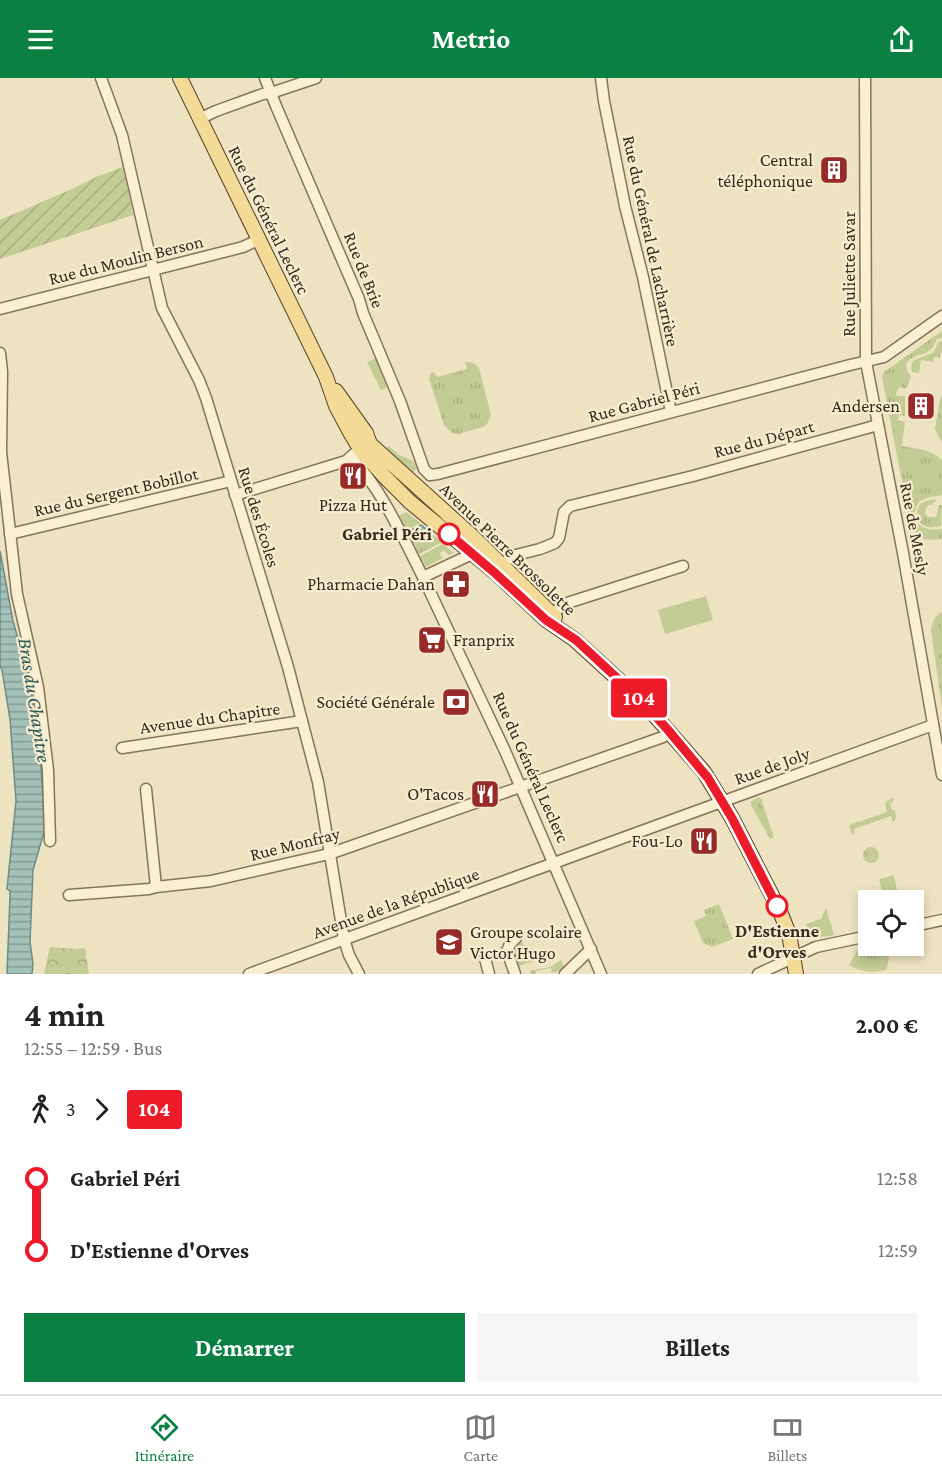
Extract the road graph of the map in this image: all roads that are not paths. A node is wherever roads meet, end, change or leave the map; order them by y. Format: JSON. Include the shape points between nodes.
{"nodes":[{"id":1,"x":101,"y":78,"type":"edge"},
{"id":2,"x":180,"y":78,"type":"edge"},
{"id":3,"x":265,"y":78,"type":"edge"},
{"id":4,"x":316,"y":78,"type":"edge"},
{"id":5,"x":601,"y":78,"type":"edge"},
{"id":6,"x":865,"y":78,"type":"edge"},
{"id":7,"x":271,"y":93,"type":"junction"},
{"id":8,"x":199,"y":119,"type":"junction"},
{"id":9,"x":258,"y":240,"type":"junction"},
{"id":10,"x":153,"y":270,"type":"junction"},
{"id":11,"x":0,"y":309,"type":"edge"},
{"id":12,"x":942,"y":316,"type":"edge"},
{"id":13,"x":0,"y":354,"type":"edge"},
{"id":14,"x":866,"y":362,"type":"junction"},
{"id":15,"x":671,"y":411,"type":"junction"},
{"id":16,"x":878,"y":425,"type":"junction"},
{"id":17,"x":361,"y":450,"type":"junction"},
{"id":18,"x":430,"y":475,"type":"junction"},
{"id":19,"x":231,"y":482,"type":"junction"},
{"id":20,"x":420,"y":488,"type":"junction"},
{"id":21,"x":235,"y":495,"type":"junction"},
{"id":22,"x":410,"y":502,"type":"junction"},
{"id":23,"x":10,"y":534,"type":"junction"},
{"id":24,"x":472,"y":554,"type":"junction"},
{"id":25,"x":502,"y":565,"type":"junction"},
{"id":26,"x":682,"y":567,"type":"dead end"},
{"id":27,"x":423,"y":577,"type":"junction"},
{"id":28,"x":553,"y":614,"type":"junction"},
{"id":29,"x":570,"y":636,"type":"junction"},
{"id":30,"x":302,"y":721,"type":"junction"},
{"id":31,"x":933,"y":725,"type":"junction"},
{"id":32,"x":663,"y":737,"type":"dead end"},
{"id":33,"x":122,"y":748,"type":"dead end"},
{"id":34,"x":942,"y":775,"type":"edge"},
{"id":35,"x":520,"y":787,"type":"junction"},
{"id":36,"x":146,"y":789,"type":"dead end"},
{"id":37,"x":723,"y":802,"type":"junction"},
{"id":38,"x":50,"y":841,"type":"dead end"},
{"id":39,"x":329,"y":854,"type":"junction"},
{"id":40,"x":554,"y":863,"type":"junction"},
{"id":41,"x":156,"y":887,"type":"junction"},
{"id":42,"x":69,"y":895,"type":"dead end"},
{"id":43,"x":942,"y":920,"type":"edge"},
{"id":44,"x":924,"y":924,"type":"edge"},
{"id":45,"x":516,"y":938,"type":"dead end"},
{"id":46,"x":858,"y":938,"type":"edge"},
{"id":47,"x":344,"y":939,"type":"junction"},
{"id":48,"x":591,"y":949,"type":"junction"},
{"id":49,"x":794,"y":957,"type":"junction"},
{"id":50,"x":485,"y":958,"type":"dead end"},
{"id":51,"x":249,"y":974,"type":"edge"},
{"id":52,"x":359,"y":974,"type":"edge"},
{"id":53,"x":489,"y":974,"type":"edge"},
{"id":54,"x":515,"y":974,"type":"edge"},
{"id":55,"x":565,"y":974,"type":"edge"},
{"id":56,"x":601,"y":974,"type":"edge"},
{"id":57,"x":758,"y":974,"type":"edge"},
{"id":58,"x":796,"y":974,"type":"edge"}],
"edges":[{"from":1,"to":10,"type":"street","name":"Rue des Écoles","via":[[122,135]]},
{"from":2,"to":8,"type":"main road","name":"Rue du Général Leclerc"},
{"from":3,"to":7,"type":"street","name":"Rue de Brie"},
{"from":4,"to":7,"type":"street"},
{"from":5,"to":15,"type":"street","name":"Rue du Général de Lacharrière"},
{"from":6,"to":14,"type":"street","name":"Rue Juliette Savar"},
{"from":7,"to":8,"type":"street"},
{"from":7,"to":18,"type":"street","name":"Rue de Brie"},
{"from":8,"to":9,"type":"main road","name":"Rue du Général Leclerc"},
{"from":9,"to":10,"type":"street","name":"Rue du Moulin Berson"},
{"from":9,"to":17,"type":"main road","name":"Rue du Général Leclerc","via":[[326,377],[336,406]]},
{"from":10,"to":11,"type":"street","name":"Rue du Moulin Berson"},
{"from":10,"to":19,"type":"street","name":"Rue des Écoles","via":[[162,308],[206,398]]},
{"from":12,"to":14,"type":"street","name":"Rue Gabriel Péri","via":[[884,357]]},
{"from":13,"to":23,"type":"street","via":[[1,452]]},
{"from":14,"to":15,"type":"street","name":"Rue Gabriel Péri"},
{"from":14,"to":16,"type":"street","name":"Rue de Mesly"},
{"from":15,"to":18,"type":"street","name":"Rue Gabriel Péri"},
{"from":16,"to":25,"type":"street","name":"Rue du Départ","via":[[570,506],[564,512],[555,543],[512,556]]},
{"from":16,"to":31,"type":"street","name":"Rue de Mesly"},
{"from":17,"to":20,"type":"main road","name":"Rue du Général Leclerc"},
{"from":17,"to":21,"type":"street","via":[[343,462]]},
{"from":17,"to":22,"type":"main road","name":"Rue du Général Leclerc"},
{"from":17,"to":27,"type":"street","name":"Rue du Général Leclerc","via":[[365,472]]},
{"from":18,"to":20,"type":"street"},
{"from":19,"to":21,"type":"street","name":"Rue des Écoles"},
{"from":19,"to":23,"type":"street","name":"Rue du Sergent Bobillot"},
{"from":20,"to":22,"type":"street"},
{"from":20,"to":25,"type":"main road","name":"Avenue Pierre Brossolette"},
{"from":21,"to":30,"type":"street","name":"Rue des Écoles"},
{"from":22,"to":24,"type":"main road","name":"Avenue Pierre Brossolette"},
{"from":23,"to":38,"type":"street","via":[[17,594],[38,687],[48,770]]},
{"from":24,"to":27,"type":"street"},
{"from":24,"to":29,"type":"main road","name":"Avenue Pierre Brossolette","via":[[546,620]]},
{"from":25,"to":28,"type":"main road","name":"Avenue Pierre Brossolette"},
{"from":26,"to":28,"type":"street","via":[[566,603]]},
{"from":27,"to":35,"type":"street","name":"Rue du Général Leclerc"},
{"from":28,"to":29,"type":"main road","name":"Avenue Pierre Brossolette"},
{"from":29,"to":37,"type":"main road","name":"Avenue Pierre Brossolette","via":[[643,702],[704,772]]},
{"from":30,"to":33,"type":"street","name":"Avenue du Chapitre"},
{"from":30,"to":39,"type":"street","name":"Rue des Écoles","via":[[318,782]]},
{"from":31,"to":34,"type":"street","name":"Rue de Mesly"},
{"from":31,"to":37,"type":"street","name":"Rue de Joly"},
{"from":32,"to":35,"type":"street","name":"Rue Monfray"},
{"from":35,"to":39,"type":"street","name":"Rue Monfray"},
{"from":35,"to":40,"type":"street","name":"Rue du Général Leclerc"},
{"from":36,"to":41,"type":"street"},
{"from":37,"to":40,"type":"street","name":"Rue de Joly"},
{"from":37,"to":49,"type":"main road","name":"Avenue Pierre Brossolette","via":[[779,909]]},
{"from":39,"to":41,"type":"street","name":"Rue Monfray","via":[[211,881]]},
{"from":39,"to":47,"type":"street","name":"Rue des Écoles"},
{"from":40,"to":47,"type":"street","name":"Avenue de la République"},
{"from":40,"to":48,"type":"street","name":"Rue du Général Leclerc"},
{"from":41,"to":42,"type":"street","name":"Rue Monfray"},
{"from":43,"to":44,"type":"street"},
{"from":45,"to":54,"type":"street","via":[[507,951]]},
{"from":46,"to":49,"type":"street","via":[[816,947]]},
{"from":47,"to":51,"type":"street","name":"Avenue de la République"},
{"from":47,"to":52,"type":"street","name":"Rue des Écoles"},
{"from":48,"to":55,"type":"street"},
{"from":48,"to":56,"type":"street","name":"Rue du Général Leclerc"},
{"from":49,"to":57,"type":"street"},
{"from":49,"to":58,"type":"main road","name":"Avenue Pierre Brossolette"},
{"from":50,"to":53,"type":"street"}]}
